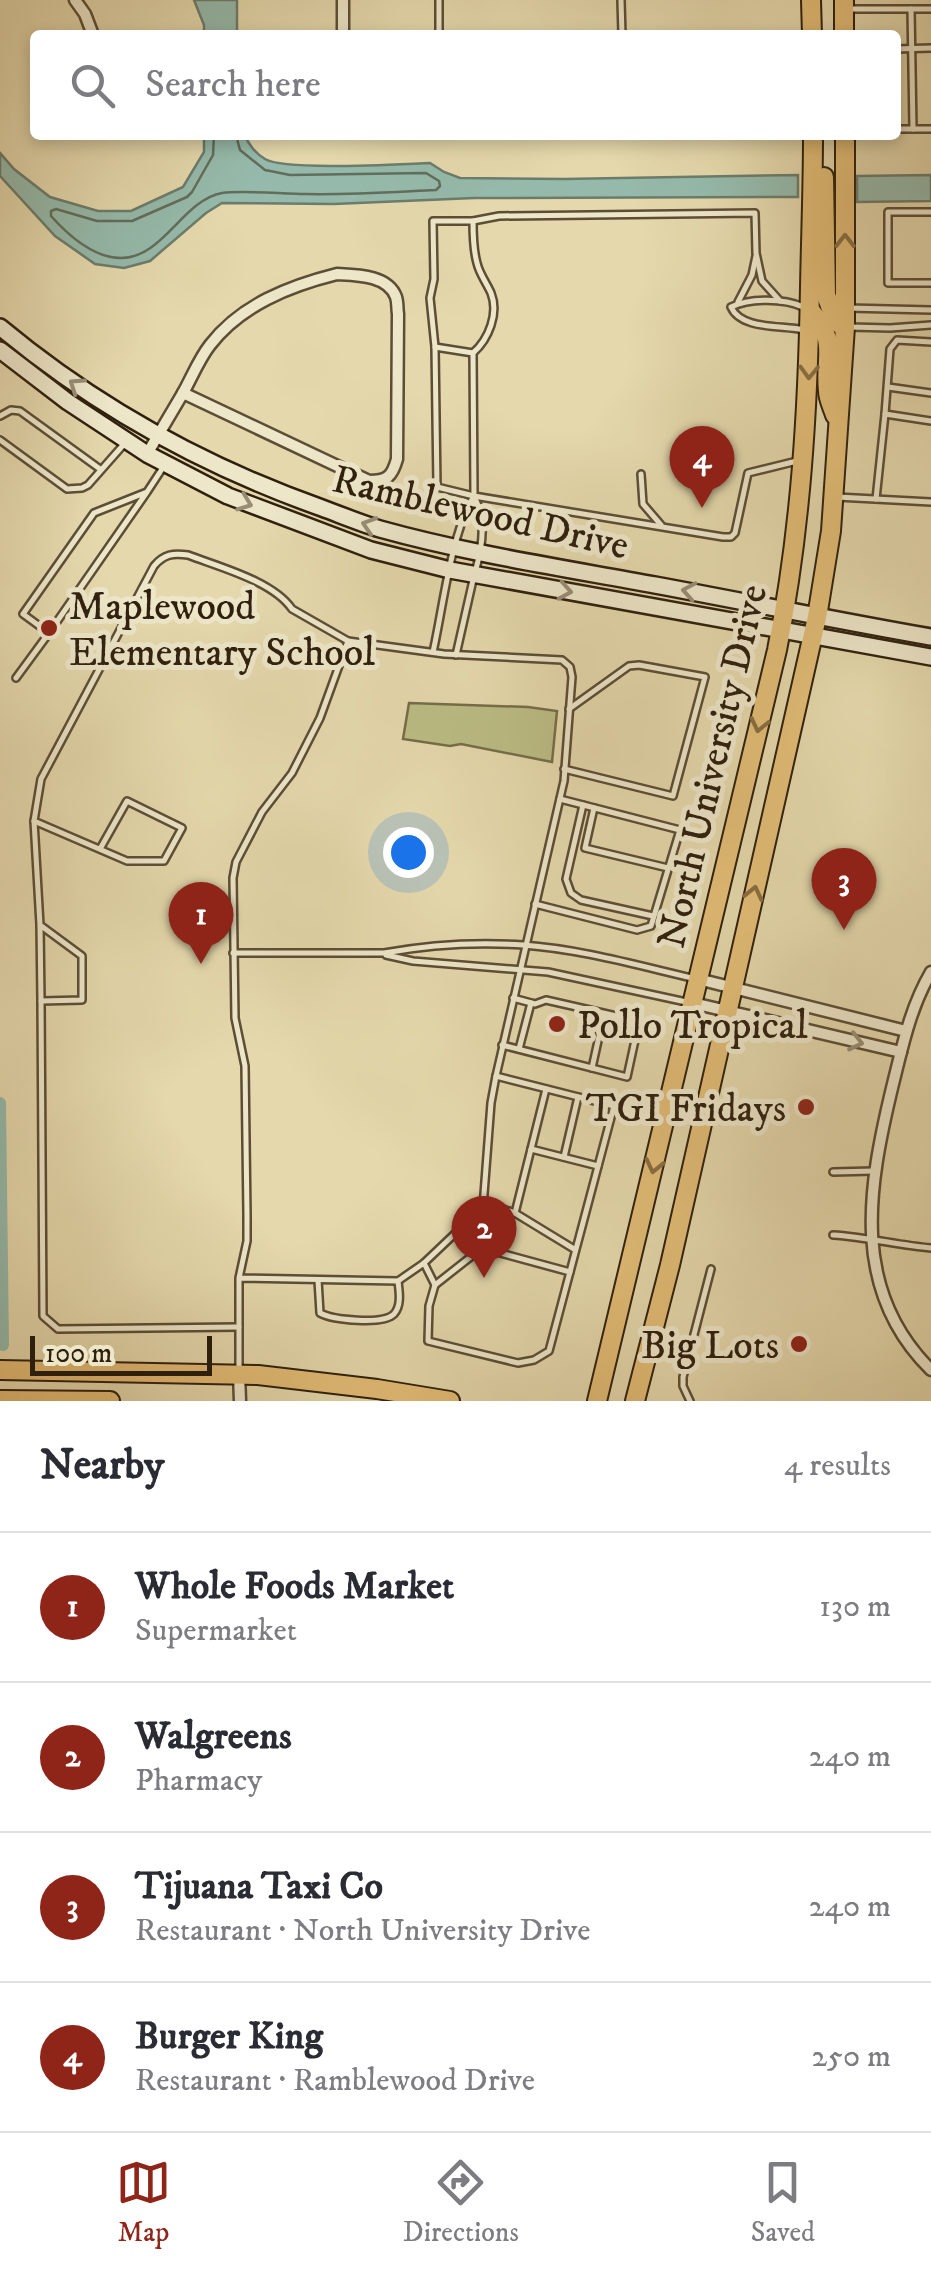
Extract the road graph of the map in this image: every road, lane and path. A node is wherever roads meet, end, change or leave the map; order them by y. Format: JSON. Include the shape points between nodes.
{"nodes":[{"id":1,"x":75,"y":0,"type":"edge"},
{"id":2,"x":343,"y":0,"type":"edge"},
{"id":3,"x":439,"y":0,"type":"edge"},
{"id":4,"x":622,"y":0,"type":"edge"},
{"id":5,"x":811,"y":0,"type":"edge"},
{"id":6,"x":844,"y":4,"type":"edge"},
{"id":7,"x":911,"y":9,"type":"junction"},
{"id":8,"x":931,"y":9,"type":"edge"},
{"id":9,"x":90,"y":30,"type":"edge"},
{"id":10,"x":343,"y":30,"type":"edge"},
{"id":11,"x":439,"y":30,"type":"edge"},
{"id":12,"x":622,"y":30,"type":"edge"},
{"id":13,"x":812,"y":30,"type":"edge"},
{"id":14,"x":844,"y":30,"type":"edge"},
{"id":15,"x":912,"y":48,"type":"junction"},
{"id":16,"x":931,"y":48,"type":"edge"},
{"id":17,"x":901,"y":49,"type":"edge"},
{"id":18,"x":901,"y":129,"type":"edge"},
{"id":19,"x":912,"y":129,"type":"junction"},
{"id":20,"x":931,"y":129,"type":"edge"},
{"id":21,"x":813,"y":140,"type":"edge"},
{"id":22,"x":844,"y":140,"type":"edge"},
{"id":23,"x":813,"y":155,"type":"junction"},
{"id":24,"x":931,"y":212,"type":"edge"},
{"id":25,"x":473,"y":221,"type":"junction"},
{"id":26,"x":756,"y":253,"type":"junction"},
{"id":27,"x":931,"y":283,"type":"edge"},
{"id":28,"x":780,"y":301,"type":"junction"},
{"id":29,"x":737,"y":304,"type":"junction"},
{"id":30,"x":810,"y":310,"type":"junction"},
{"id":31,"x":931,"y":310,"type":"edge"},
{"id":32,"x":845,"y":318,"type":"junction"},
{"id":33,"x":931,"y":325,"type":"edge"},
{"id":34,"x":0,"y":327,"type":"edge"},
{"id":35,"x":810,"y":332,"type":"junction"},
{"id":36,"x":931,"y":342,"type":"edge"},
{"id":37,"x":434,"y":348,"type":"junction"},
{"id":38,"x":0,"y":350,"type":"edge"},
{"id":39,"x":473,"y":353,"type":"junction"},
{"id":40,"x":888,"y":386,"type":"junction"},
{"id":41,"x":183,"y":393,"type":"junction"},
{"id":42,"x":931,"y":394,"type":"edge"},
{"id":43,"x":885,"y":414,"type":"junction"},
{"id":44,"x":0,"y":416,"type":"edge"},
{"id":45,"x":931,"y":420,"type":"edge"},
{"id":46,"x":838,"y":425,"type":"junction"},
{"id":47,"x":158,"y":434,"type":"junction"},
{"id":48,"x":0,"y":440,"type":"edge"},
{"id":49,"x":127,"y":441,"type":"junction"},
{"id":50,"x":147,"y":454,"type":"junction"},
{"id":51,"x":804,"y":459,"type":"junction"},
{"id":52,"x":165,"y":464,"type":"junction"},
{"id":53,"x":100,"y":468,"type":"junction"},
{"id":54,"x":640,"y":474,"type":"dead end"},
{"id":55,"x":147,"y":492,"type":"junction"},
{"id":56,"x":474,"y":496,"type":"junction"},
{"id":57,"x":834,"y":496,"type":"junction"},
{"id":58,"x":876,"y":499,"type":"junction"},
{"id":59,"x":931,"y":502,"type":"edge"},
{"id":60,"x":663,"y":528,"type":"junction"},
{"id":61,"x":455,"y":547,"type":"junction"},
{"id":62,"x":480,"y":552,"type":"junction"},
{"id":63,"x":450,"y":570,"type":"junction"},
{"id":64,"x":474,"y":574,"type":"junction"},
{"id":65,"x":785,"y":608,"type":"junction"},
{"id":66,"x":817,"y":617,"type":"junction"},
{"id":67,"x":781,"y":630,"type":"junction"},
{"id":68,"x":49,"y":633,"type":"junction"},
{"id":69,"x":931,"y":636,"type":"edge"},
{"id":70,"x":813,"y":637,"type":"junction"},
{"id":71,"x":348,"y":641,"type":"junction"},
{"id":72,"x":433,"y":652,"type":"junction"},
{"id":73,"x":456,"y":655,"type":"junction"},
{"id":74,"x":931,"y":656,"type":"edge"},
{"id":75,"x":16,"y":678,"type":"dead end"},
{"id":76,"x":568,"y":710,"type":"junction"},
{"id":77,"x":564,"y":769,"type":"junction"},
{"id":78,"x":560,"y":799,"type":"junction"},
{"id":79,"x":583,"y":805,"type":"junction"},
{"id":80,"x":594,"y":808,"type":"junction"},
{"id":81,"x":34,"y":821,"type":"junction"},
{"id":82,"x":100,"y":849,"type":"junction"},
{"id":83,"x":668,"y":868,"type":"junction"},
{"id":84,"x":535,"y":904,"type":"junction"},
{"id":85,"x":654,"y":916,"type":"junction"},
{"id":86,"x":40,"y":925,"type":"junction"},
{"id":87,"x":525,"y":946,"type":"junction"},
{"id":88,"x":233,"y":953,"type":"junction"},
{"id":89,"x":384,"y":954,"type":"junction"},
{"id":90,"x":520,"y":969,"type":"junction"},
{"id":91,"x":931,"y":972,"type":"edge"},
{"id":92,"x":698,"y":979,"type":"junction"},
{"id":93,"x":732,"y":988,"type":"junction"},
{"id":94,"x":513,"y":998,"type":"junction"},
{"id":95,"x":41,"y":1001,"type":"junction"},
{"id":96,"x":531,"y":1004,"type":"junction"},
{"id":97,"x":693,"y":1004,"type":"junction"},
{"id":98,"x":727,"y":1012,"type":"junction"},
{"id":99,"x":604,"y":1014,"type":"junction"},
{"id":100,"x":906,"y":1031,"type":"junction"},
{"id":101,"x":502,"y":1045,"type":"junction"},
{"id":102,"x":519,"y":1050,"type":"junction"},
{"id":103,"x":901,"y":1052,"type":"junction"},
{"id":104,"x":592,"y":1068,"type":"junction"},
{"id":105,"x":496,"y":1076,"type":"junction"},
{"id":106,"x":546,"y":1089,"type":"junction"},
{"id":107,"x":578,"y":1097,"type":"junction"},
{"id":108,"x":531,"y":1149,"type":"junction"},
{"id":109,"x":564,"y":1157,"type":"junction"},
{"id":110,"x":598,"y":1166,"type":"junction"},
{"id":111,"x":874,"y":1171,"type":"junction"},
{"id":112,"x":833,"y":1172,"type":"dead end"},
{"id":113,"x":484,"y":1203,"type":"junction"},
{"id":114,"x":515,"y":1212,"type":"junction"},
{"id":115,"x":833,"y":1235,"type":"dead end"},
{"id":116,"x":871,"y":1238,"type":"junction"},
{"id":117,"x":931,"y":1248,"type":"edge"},
{"id":118,"x":575,"y":1250,"type":"junction"},
{"id":119,"x":424,"y":1263,"type":"junction"},
{"id":120,"x":711,"y":1269,"type":"dead end"},
{"id":121,"x":570,"y":1272,"type":"junction"},
{"id":122,"x":238,"y":1278,"type":"junction"},
{"id":123,"x":318,"y":1280,"type":"junction"},
{"id":124,"x":398,"y":1281,"type":"junction"},
{"id":125,"x":436,"y":1286,"type":"junction"},
{"id":126,"x":239,"y":1328,"type":"junction"},
{"id":127,"x":0,"y":1370,"type":"edge"},
{"id":128,"x":931,"y":1370,"type":"edge"},
{"id":129,"x":238,"y":1374,"type":"junction"},
{"id":130,"x":0,"y":1400,"type":"edge"},
{"id":131,"x":110,"y":1401,"type":"edge"},
{"id":132,"x":240,"y":1401,"type":"edge"},
{"id":133,"x":450,"y":1401,"type":"edge"},
{"id":134,"x":597,"y":1401,"type":"edge"},
{"id":135,"x":635,"y":1401,"type":"edge"},
{"id":136,"x":690,"y":1401,"type":"edge"}],
"edges":[{"from":1,"to":9,"type":"street"},
{"from":2,"to":10,"type":"street"},
{"from":3,"to":11,"type":"lane"},
{"from":4,"to":12,"type":"lane"},
{"from":5,"to":13,"type":"main road"},
{"from":6,"to":7,"type":"lane"},
{"from":6,"to":14,"type":"main road"},
{"from":7,"to":8,"type":"lane"},
{"from":7,"to":15,"type":"lane"},
{"from":15,"to":16,"type":"lane"},
{"from":15,"to":17,"type":"lane"},
{"from":15,"to":19,"type":"lane"},
{"from":18,"to":19,"type":"lane"},
{"from":19,"to":20,"type":"lane"},
{"from":21,"to":23,"type":"main road","name":"North University Drive"},
{"from":32,"to":22,"type":"main road","name":"North University Drive","one_way":true},
{"from":23,"to":30,"type":"main road","name":"North University Drive"},
{"from":23,"to":32,"type":"main road","via":[[824,173],[826,295],[836,322]]},
{"from":24,"to":27,"type":"lane","via":[[888,212],[888,283]]},
{"from":25,"to":26,"type":"lane","via":[[755,213]]},
{"from":25,"to":37,"type":"lane","via":[[433,221]]},
{"from":25,"to":39,"type":"lane","via":[[472,243],[493,298],[493,319]]},
{"from":26,"to":28,"type":"lane","via":[[762,281]]},
{"from":26,"to":29,"type":"lane"},
{"from":28,"to":29,"type":"lane"},
{"from":28,"to":30,"type":"lane"},
{"from":29,"to":35,"type":"lane","via":[[735,316],[745,322]]},
{"from":30,"to":35,"type":"main road","name":"North University Drive"},
{"from":30,"to":46,"type":"main road","via":[[825,328],[828,392]]},
{"from":31,"to":32,"type":"lane"},
{"from":32,"to":33,"type":"lane","via":[[890,328]]},
{"from":32,"to":46,"type":"main road","name":"North University Drive"},
{"from":47,"to":34,"type":"street","name":"Ramblewood Drive","one_way":true,"via":[[78,387]]},
{"from":35,"to":51,"type":"main road","name":"North University Drive","one_way":true},
{"from":36,"to":40,"type":"lane","via":[[897,340],[890,349]]},
{"from":37,"to":39,"type":"lane"},
{"from":37,"to":56,"type":"lane","via":[[437,488]]},
{"from":38,"to":49,"type":"street","name":"Ramblewood Drive"},
{"from":39,"to":56,"type":"lane"},
{"from":40,"to":42,"type":"lane"},
{"from":40,"to":43,"type":"lane"},
{"from":41,"to":41,"type":"street","via":[[368,480],[383,480],[397,459],[396,295],[366,276],[337,274],[279,293],[227,326]]},
{"from":41,"to":47,"type":"street"},
{"from":43,"to":45,"type":"lane"},
{"from":43,"to":58,"type":"lane"},
{"from":44,"to":53,"type":"lane","via":[[20,412]]},
{"from":46,"to":57,"type":"main road","name":"North University Drive"},
{"from":47,"to":50,"type":"street"},
{"from":61,"to":47,"type":"street","name":"Ramblewood Drive","one_way":true,"via":[[285,495]]},
{"from":48,"to":53,"type":"lane","via":[[67,489],[82,488]]},
{"from":49,"to":50,"type":"street","name":"Ramblewood Drive"},
{"from":49,"to":53,"type":"lane"},
{"from":50,"to":52,"type":"street","name":"Ramblewood Drive"},
{"from":51,"to":60,"type":"lane","via":[[748,473],[731,537]]},
{"from":51,"to":65,"type":"main road","name":"North University Drive"},
{"from":52,"to":55,"type":"lane"},
{"from":52,"to":63,"type":"street","name":"Ramblewood Drive","one_way":true,"via":[[328,536]]},
{"from":54,"to":60,"type":"lane","via":[[643,504]]},
{"from":55,"to":68,"type":"lane"},
{"from":55,"to":68,"type":"lane","via":[[94,514],[23,614]]},
{"from":56,"to":60,"type":"lane"},
{"from":56,"to":61,"type":"lane"},
{"from":56,"to":62,"type":"lane","via":[[482,513]]},
{"from":57,"to":58,"type":"lane"},
{"from":57,"to":66,"type":"main road","name":"North University Drive"},
{"from":58,"to":59,"type":"lane"},
{"from":61,"to":62,"type":"street","name":"Ramblewood Drive"},
{"from":61,"to":63,"type":"lane"},
{"from":62,"to":64,"type":"lane"},
{"from":65,"to":62,"type":"street","name":"Ramblewood Drive","one_way":true},
{"from":63,"to":64,"type":"street","name":"Ramblewood Drive"},
{"from":63,"to":72,"type":"lane"},
{"from":64,"to":67,"type":"street","name":"Ramblewood Drive","one_way":true},
{"from":64,"to":73,"type":"lane"},
{"from":65,"to":66,"type":"street","name":"Ramblewood Drive"},
{"from":65,"to":67,"type":"main road","name":"North University Drive"},
{"from":66,"to":69,"type":"street","name":"Ramblewood Drive"},
{"from":66,"to":70,"type":"main road","name":"North University Drive"},
{"from":67,"to":70,"type":"street","name":"Ramblewood Drive"},
{"from":67,"to":92,"type":"main road","name":"North University Drive","one_way":true},
{"from":68,"to":75,"type":"lane"},
{"from":70,"to":74,"type":"street","name":"Ramblewood Drive"},
{"from":93,"to":70,"type":"main road","name":"North University Drive","one_way":true},
{"from":71,"to":72,"type":"lane"},
{"from":71,"to":81,"type":"lane","via":[[292,609],[270,588],[188,555],[162,558],[41,780]]},
{"from":71,"to":88,"type":"lane","via":[[320,718],[236,862]]},
{"from":72,"to":73,"type":"lane"},
{"from":73,"to":76,"type":"lane","via":[[562,660],[572,677]]},
{"from":76,"to":77,"type":"lane"},
{"from":76,"to":77,"type":"lane","via":[[630,666],[705,677],[673,796]]},
{"from":77,"to":78,"type":"lane"},
{"from":78,"to":79,"type":"lane"},
{"from":78,"to":84,"type":"lane"},
{"from":79,"to":80,"type":"lane"},
{"from":79,"to":85,"type":"lane","via":[[566,879],[571,893]]},
{"from":80,"to":83,"type":"lane","via":[[585,848]]},
{"from":80,"to":83,"type":"lane","via":[[680,830]]},
{"from":81,"to":82,"type":"lane"},
{"from":81,"to":86,"type":"lane"},
{"from":82,"to":82,"type":"lane","via":[[126,861],[164,861],[182,828],[126,801]]},
{"from":83,"to":85,"type":"lane"},
{"from":84,"to":85,"type":"lane","via":[[637,930],[651,926]]},
{"from":84,"to":87,"type":"lane"},
{"from":86,"to":95,"type":"lane"},
{"from":86,"to":95,"type":"lane","via":[[82,956],[82,1000]]},
{"from":87,"to":89,"type":"lane"},
{"from":87,"to":90,"type":"lane"},
{"from":87,"to":92,"type":"lane"},
{"from":88,"to":89,"type":"lane"},
{"from":88,"to":122,"type":"lane","via":[[246,1118],[247,1240]]},
{"from":89,"to":90,"type":"lane"},
{"from":90,"to":94,"type":"lane"},
{"from":90,"to":97,"type":"lane"},
{"from":91,"to":100,"type":"street"},
{"from":92,"to":93,"type":"street"},
{"from":92,"to":97,"type":"main road","name":"North University Drive"},
{"from":93,"to":98,"type":"main road","name":"North University Drive"},
{"from":93,"to":100,"type":"street"},
{"from":94,"to":96,"type":"lane"},
{"from":94,"to":101,"type":"lane"},
{"from":95,"to":126,"type":"lane","via":[[44,1316],[58,1329]]},
{"from":96,"to":99,"type":"lane","via":[[546,1000]]},
{"from":96,"to":102,"type":"lane"},
{"from":97,"to":98,"type":"street"},
{"from":97,"to":134,"type":"main road","name":"North University Drive","one_way":true},
{"from":98,"to":103,"type":"street","one_way":true},
{"from":98,"to":135,"type":"main road","name":"North University Drive"},
{"from":99,"to":104,"type":"lane"},
{"from":99,"to":104,"type":"lane","via":[[634,1024],[634,1046],[627,1077]]},
{"from":100,"to":103,"type":"street"},
{"from":101,"to":102,"type":"lane"},
{"from":101,"to":105,"type":"lane"},
{"from":102,"to":104,"type":"lane"},
{"from":103,"to":111,"type":"street"},
{"from":105,"to":106,"type":"lane"},
{"from":105,"to":113,"type":"lane"},
{"from":106,"to":107,"type":"lane"},
{"from":106,"to":108,"type":"lane"},
{"from":107,"to":109,"type":"lane"},
{"from":107,"to":110,"type":"lane","via":[[614,1106]]},
{"from":108,"to":109,"type":"lane"},
{"from":108,"to":114,"type":"lane"},
{"from":109,"to":110,"type":"lane"},
{"from":110,"to":118,"type":"lane"},
{"from":111,"to":112,"type":"lane"},
{"from":111,"to":116,"type":"street"},
{"from":113,"to":114,"type":"lane"},
{"from":113,"to":119,"type":"lane"},
{"from":114,"to":118,"type":"lane"},
{"from":115,"to":116,"type":"lane"},
{"from":116,"to":117,"type":"lane"},
{"from":116,"to":128,"type":"street","via":[[887,1306]]},
{"from":118,"to":121,"type":"lane"},
{"from":119,"to":124,"type":"lane"},
{"from":119,"to":125,"type":"lane"},
{"from":120,"to":136,"type":"lane","via":[[683,1376]]},
{"from":121,"to":125,"type":"lane","via":[[482,1248]]},
{"from":121,"to":125,"type":"lane","via":[[550,1351],[518,1364],[428,1341]]},
{"from":122,"to":123,"type":"lane"},
{"from":122,"to":126,"type":"lane"},
{"from":123,"to":124,"type":"lane"},
{"from":123,"to":124,"type":"lane","via":[[320,1313],[381,1320],[398,1308]]},
{"from":126,"to":129,"type":"lane"},
{"from":127,"to":129,"type":"main road"},
{"from":129,"to":132,"type":"street"},
{"from":129,"to":133,"type":"main road"},
{"from":130,"to":131,"type":"main road"}]}
